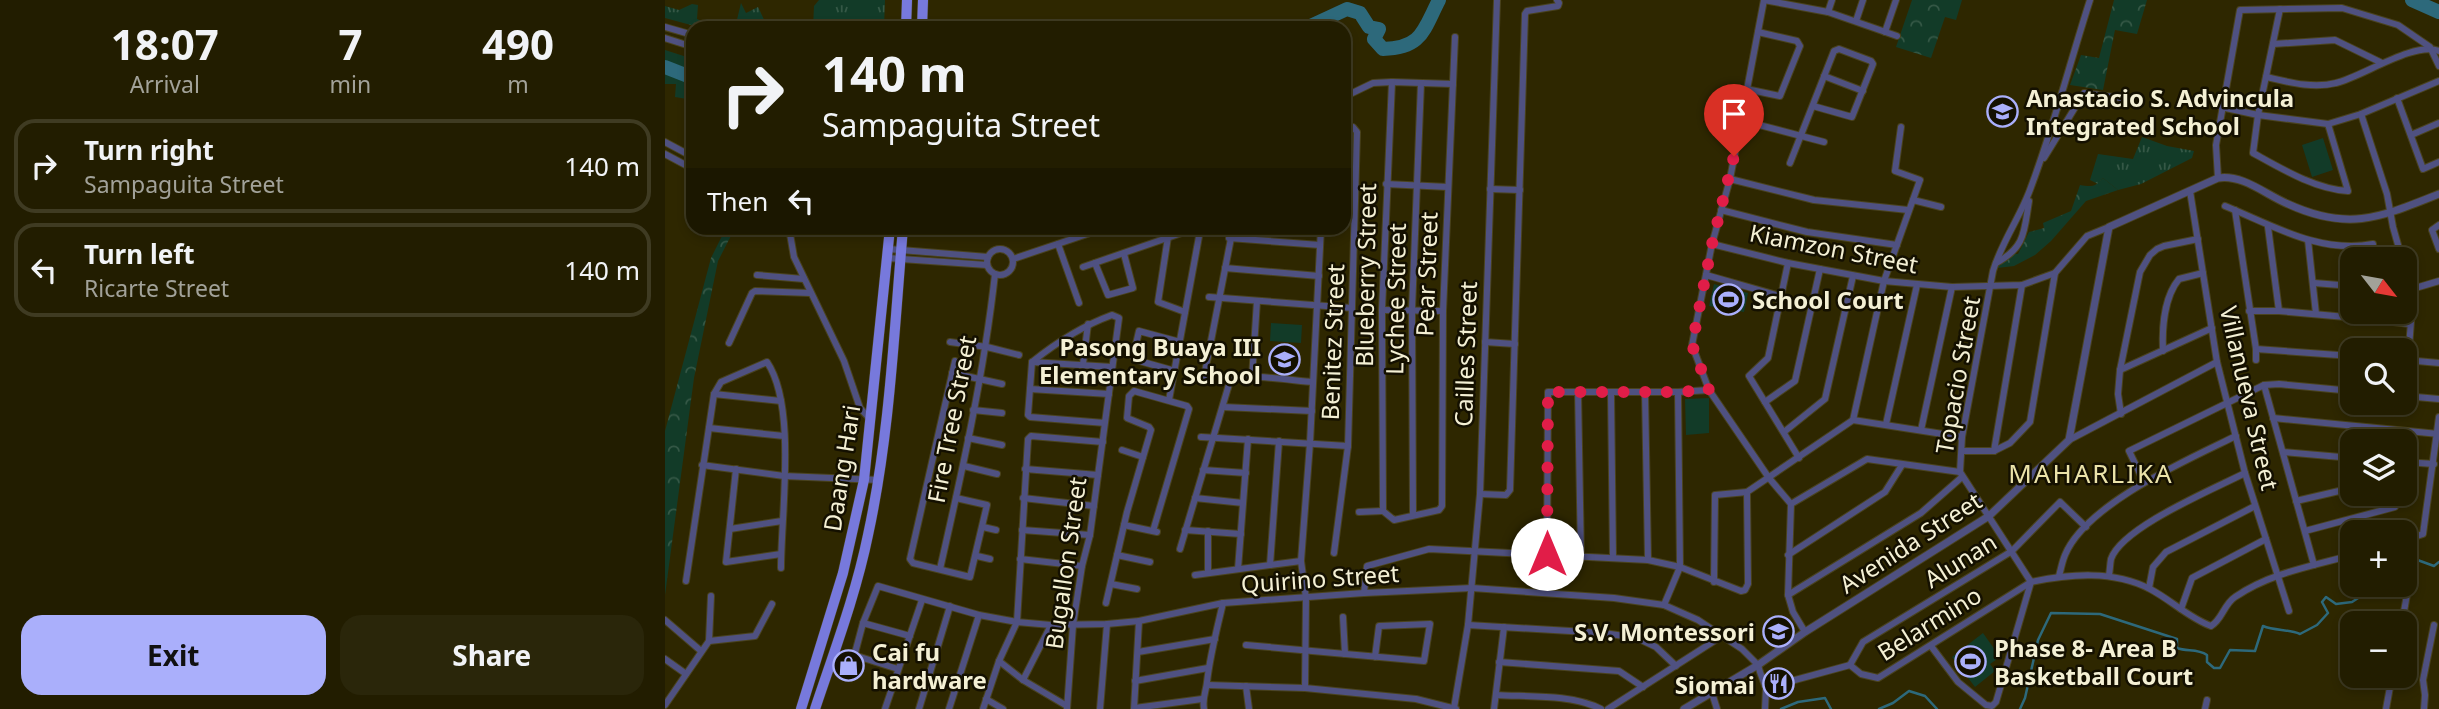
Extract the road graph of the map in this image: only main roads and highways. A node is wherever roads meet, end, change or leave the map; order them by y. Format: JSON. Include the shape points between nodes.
{"nodes":[{"id":1,"x":907,"y":0,"type":"edge"},
{"id":2,"x":923,"y":0,"type":"edge"},
{"id":3,"x":906,"y":21,"type":"edge"},
{"id":4,"x":922,"y":21,"type":"edge"},
{"id":5,"x":889,"y":235,"type":"edge"},
{"id":6,"x":902,"y":235,"type":"edge"},
{"id":7,"x":800,"y":709,"type":"edge"},
{"id":8,"x":815,"y":709,"type":"edge"}],
"edges":[{"from":1,"to":3,"type":"main road"},
{"from":2,"to":4,"type":"main road"},
{"from":5,"to":7,"type":"main road","name":"Daang Hari","via":[[864,480],[843,573]]},
{"from":6,"to":8,"type":"main road","name":"Daang Hari","via":[[879,480],[868,538]]}]}
